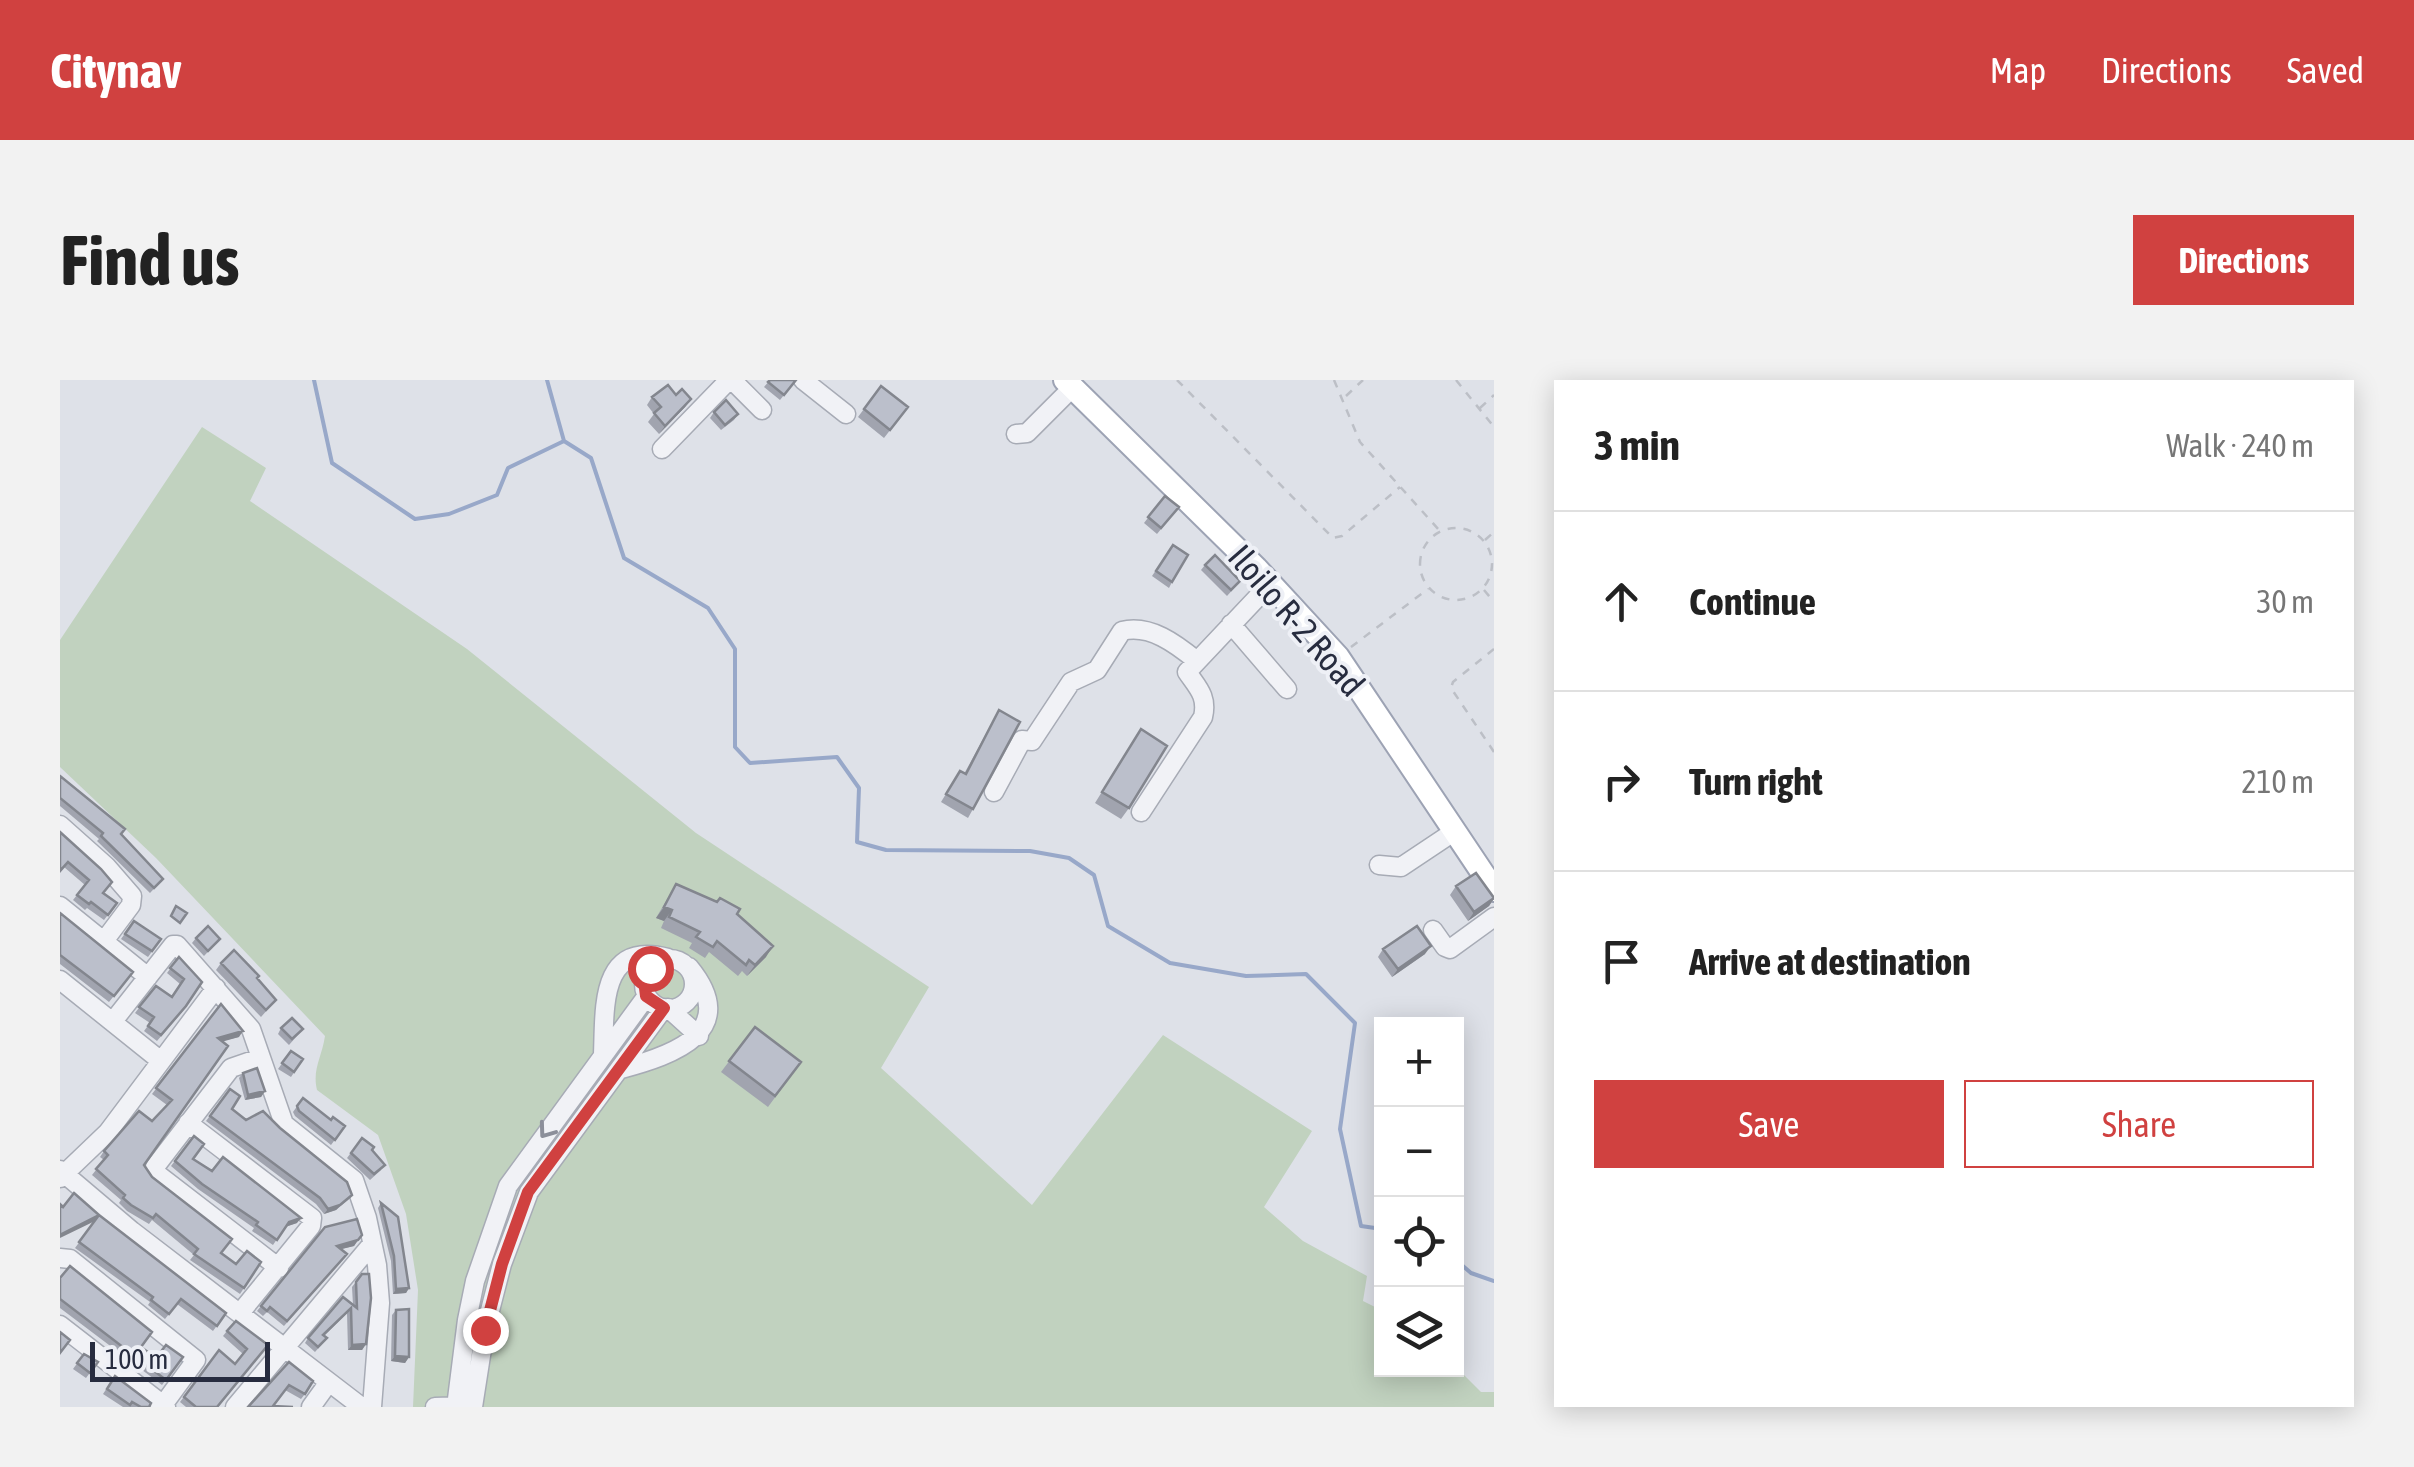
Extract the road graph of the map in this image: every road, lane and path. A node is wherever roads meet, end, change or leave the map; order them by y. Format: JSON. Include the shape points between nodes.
{"nodes":[{"id":1,"x":731,"y":380,"type":"edge"},
{"id":2,"x":803,"y":380,"type":"edge"},
{"id":3,"x":1178,"y":380,"type":"edge"},
{"id":4,"x":1334,"y":380,"type":"edge"},
{"id":5,"x":1363,"y":380,"type":"edge"},
{"id":6,"x":1456,"y":380,"type":"edge"},
{"id":7,"x":1069,"y":384,"type":"edge"},
{"id":8,"x":1494,"y":395,"type":"edge"},
{"id":9,"x":1344,"y":398,"type":"junction"},
{"id":10,"x":1480,"y":409,"type":"junction"},
{"id":11,"x":762,"y":410,"type":"dead end"},
{"id":12,"x":846,"y":414,"type":"dead end"},
{"id":13,"x":1494,"y":426,"type":"edge"},
{"id":14,"x":1016,"y":434,"type":"dead end"},
{"id":15,"x":662,"y":449,"type":"dead end"},
{"id":16,"x":1400,"y":486,"type":"junction"},
{"id":17,"x":1440,"y":532,"type":"junction"},
{"id":18,"x":1494,"y":532,"type":"edge"},
{"id":19,"x":1484,"y":540,"type":"junction"},
{"id":20,"x":1271,"y":583,"type":"junction"},
{"id":21,"x":1430,"y":588,"type":"junction"},
{"id":22,"x":1483,"y":588,"type":"junction"},
{"id":23,"x":1494,"y":602,"type":"edge"},
{"id":24,"x":1231,"y":624,"type":"junction"},
{"id":25,"x":1353,"y":645,"type":"dead end"},
{"id":26,"x":1494,"y":649,"type":"edge"},
{"id":27,"x":1197,"y":661,"type":"junction"},
{"id":28,"x":1287,"y":689,"type":"dead end"},
{"id":29,"x":1494,"y":752,"type":"edge"},
{"id":30,"x":994,"y":792,"type":"dead end"},
{"id":31,"x":1141,"y":812,"type":"dead end"},
{"id":32,"x":60,"y":825,"type":"edge"},
{"id":33,"x":1455,"y":831,"type":"junction"},
{"id":34,"x":1379,"y":865,"type":"dead end"},
{"id":35,"x":1494,"y":890,"type":"edge"},
{"id":36,"x":60,"y":906,"type":"edge"},
{"id":37,"x":1494,"y":917,"type":"edge"},
{"id":38,"x":1432,"y":930,"type":"dead end"},
{"id":39,"x":104,"y":941,"type":"junction"},
{"id":40,"x":668,"y":958,"type":"junction"},
{"id":41,"x":688,"y":967,"type":"junction"},
{"id":42,"x":614,"y":973,"type":"junction"},
{"id":43,"x":148,"y":977,"type":"junction"},
{"id":44,"x":63,"y":988,"type":"edge"},
{"id":45,"x":216,"y":988,"type":"junction"},
{"id":46,"x":646,"y":993,"type":"junction"},
{"id":47,"x":666,"y":1008,"type":"junction"},
{"id":48,"x":114,"y":1020,"type":"junction"},
{"id":49,"x":699,"y":1036,"type":"junction"},
{"id":50,"x":603,"y":1054,"type":"junction"},
{"id":51,"x":260,"y":1058,"type":"junction"},
{"id":52,"x":161,"y":1061,"type":"junction"},
{"id":53,"x":621,"y":1068,"type":"junction"},
{"id":54,"x":576,"y":1092,"type":"junction"},
{"id":55,"x":594,"y":1105,"type":"junction"},
{"id":56,"x":188,"y":1123,"type":"junction"},
{"id":57,"x":61,"y":1174,"type":"edge"},
{"id":58,"x":372,"y":1244,"type":"junction"},
{"id":59,"x":60,"y":1258,"type":"edge"},
{"id":60,"x":278,"y":1268,"type":"junction"},
{"id":61,"x":240,"y":1313,"type":"junction"},
{"id":62,"x":60,"y":1325,"type":"edge"},
{"id":63,"x":284,"y":1347,"type":"junction"},
{"id":64,"x":329,"y":1382,"type":"junction"},
{"id":65,"x":164,"y":1406,"type":"edge"},
{"id":66,"x":234,"y":1407,"type":"edge"},
{"id":67,"x":311,"y":1407,"type":"edge"},
{"id":68,"x":370,"y":1407,"type":"edge"},
{"id":69,"x":435,"y":1407,"type":"edge"},
{"id":70,"x":456,"y":1407,"type":"edge"},
{"id":71,"x":473,"y":1407,"type":"edge"}],
"edges":[{"from":1,"to":11,"type":"street"},
{"from":1,"to":15,"type":"street"},
{"from":2,"to":12,"type":"street"},
{"from":3,"to":16,"type":"path","via":[[1333,538]]},
{"from":4,"to":9,"type":"path"},
{"from":5,"to":9,"type":"path"},
{"from":6,"to":10,"type":"path"},
{"from":7,"to":14,"type":"street","via":[[1027,433]]},
{"from":7,"to":20,"type":"main road","name":"Iloilo R-2 Road"},
{"from":8,"to":10,"type":"path"},
{"from":9,"to":16,"type":"path","via":[[1360,442]]},
{"from":10,"to":13,"type":"path"},
{"from":16,"to":17,"type":"path"},
{"from":17,"to":19,"type":"path","via":[[1466,529]]},
{"from":17,"to":21,"type":"path","via":[[1420,561]]},
{"from":18,"to":19,"type":"path"},
{"from":19,"to":22,"type":"path","via":[[1492,568]]},
{"from":20,"to":24,"type":"street"},
{"from":20,"to":33,"type":"main road","name":"Iloilo R-2 Road","via":[[1338,657]]},
{"from":21,"to":22,"type":"path","via":[[1451,600]]},
{"from":21,"to":25,"type":"path"},
{"from":22,"to":23,"type":"path"},
{"from":24,"to":27,"type":"street"},
{"from":24,"to":28,"type":"street"},
{"from":26,"to":29,"type":"path","via":[[1451,688]]},
{"from":27,"to":30,"type":"street","via":[[1138,627],[1122,630],[1097,670],[1071,682],[1032,741],[1022,740]]},
{"from":27,"to":31,"type":"street","via":[[1187,672],[1200,687],[1203,717]]},
{"from":32,"to":39,"type":"street","via":[[132,896]]},
{"from":33,"to":34,"type":"street","via":[[1401,867]]},
{"from":33,"to":35,"type":"main road","name":"Iloilo R-2 Road"},
{"from":36,"to":39,"type":"street"},
{"from":37,"to":38,"type":"street","via":[[1450,950]]},
{"from":39,"to":43,"type":"street"},
{"from":40,"to":41,"type":"street"},
{"from":40,"to":42,"type":"street","via":[[636,956]]},
{"from":40,"to":46,"type":"street","via":[[650,968]]},
{"from":41,"to":47,"type":"street","via":[[695,986],[690,998]]},
{"from":41,"to":49,"type":"street","via":[[707,1002]]},
{"from":42,"to":46,"type":"street"},
{"from":42,"to":50,"type":"street"},
{"from":43,"to":45,"type":"street","via":[[177,945]]},
{"from":43,"to":48,"type":"street"},
{"from":44,"to":48,"type":"street"},
{"from":45,"to":51,"type":"street","via":[[251,1029]]},
{"from":45,"to":52,"type":"street"},
{"from":46,"to":47,"type":"street"},
{"from":46,"to":50,"type":"street"},
{"from":47,"to":49,"type":"street"},
{"from":47,"to":53,"type":"street"},
{"from":48,"to":52,"type":"street"},
{"from":49,"to":53,"type":"street"},
{"from":50,"to":54,"type":"street"},
{"from":51,"to":56,"type":"street","via":[[231,1068]]},
{"from":51,"to":58,"type":"street","via":[[284,1124],[351,1176]]},
{"from":52,"to":57,"type":"street","via":[[108,1132]]},
{"from":53,"to":55,"type":"street"},
{"from":54,"to":55,"type":"street"},
{"from":54,"to":70,"type":"street","one_way":true,"via":[[518,1169],[497,1215],[466,1320]]},
{"from":55,"to":71,"type":"street","via":[[528,1192],[488,1316]]},
{"from":56,"to":60,"type":"street","via":[[156,1174]]},
{"from":56,"to":60,"type":"street","via":[[312,1218]]},
{"from":57,"to":61,"type":"street"},
{"from":58,"to":63,"type":"street"},
{"from":58,"to":68,"type":"street","via":[[380,1331]]},
{"from":59,"to":65,"type":"street","via":[[70,1259],[194,1358]]},
{"from":60,"to":61,"type":"street"},
{"from":61,"to":63,"type":"street"},
{"from":62,"to":65,"type":"street"},
{"from":63,"to":64,"type":"street"},
{"from":63,"to":66,"type":"street"},
{"from":64,"to":67,"type":"street"},
{"from":64,"to":68,"type":"street"},
{"from":69,"to":70,"type":"street"},
{"from":70,"to":71,"type":"street"}]}
